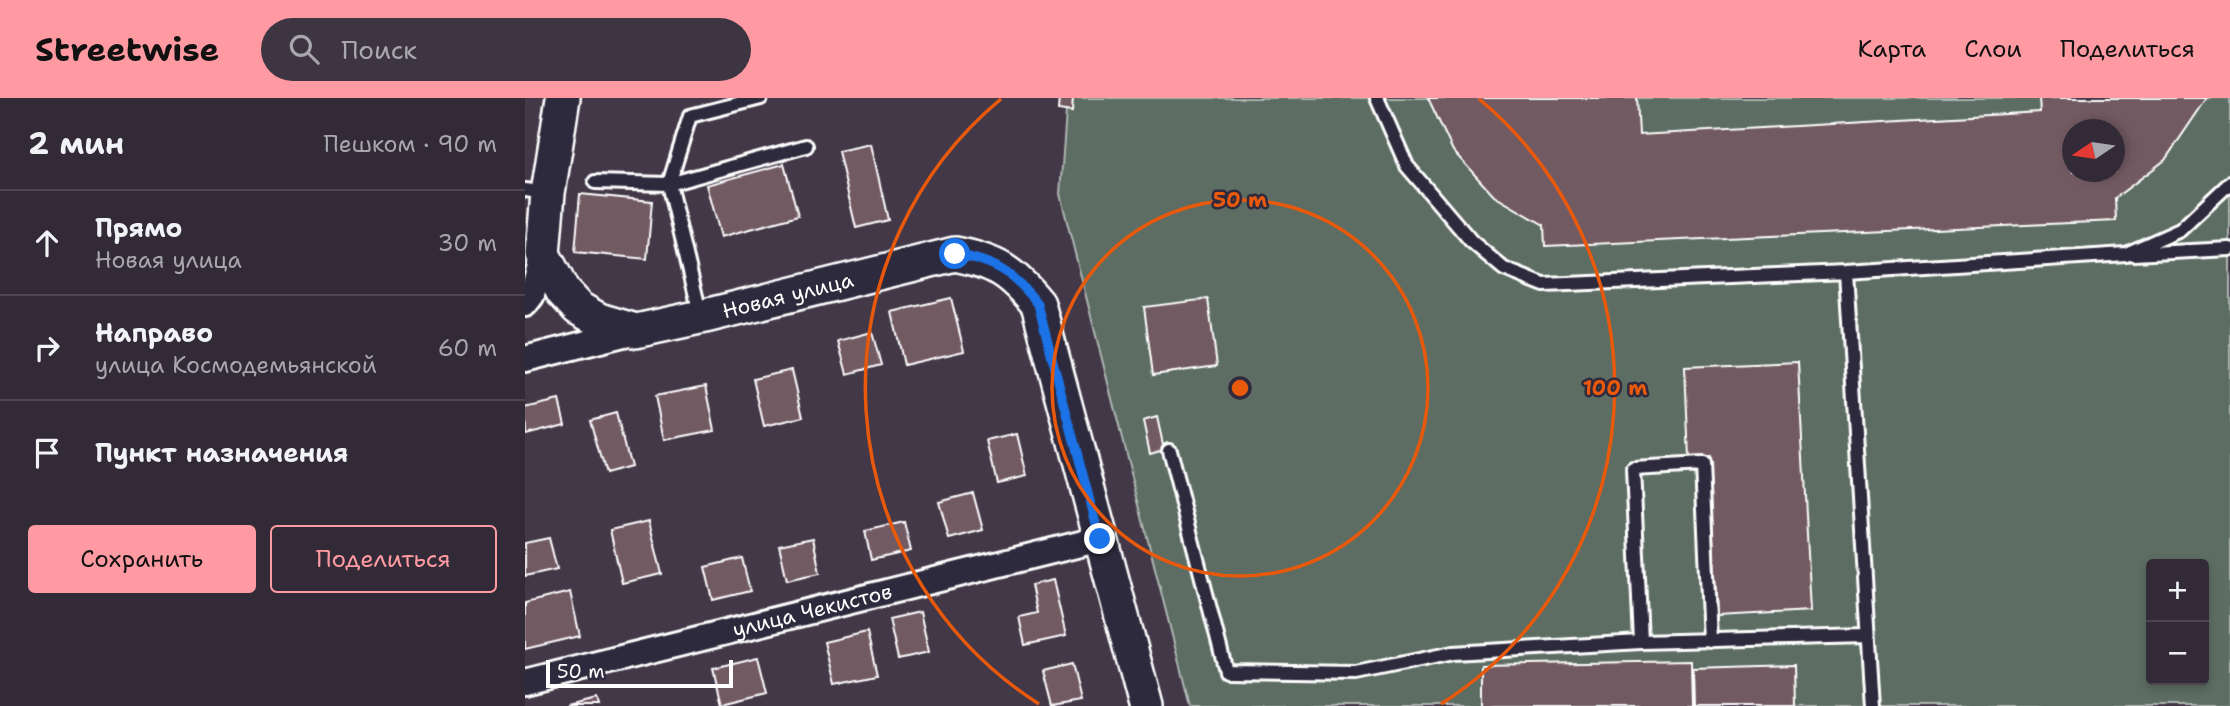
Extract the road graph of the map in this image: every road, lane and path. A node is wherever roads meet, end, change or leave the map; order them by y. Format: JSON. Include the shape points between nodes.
{"nodes":[{"id":1,"x":563,"y":98,"type":"edge"},
{"id":2,"x":761,"y":98,"type":"edge"},
{"id":3,"x":1377,"y":98,"type":"edge"},
{"id":4,"x":806,"y":146,"type":"dead end"},
{"id":5,"x":595,"y":182,"type":"dead end"},
{"id":6,"x":2230,"y":183,"type":"edge"},
{"id":7,"x":669,"y":184,"type":"junction"},
{"id":8,"x":536,"y":191,"type":"edge"},
{"id":9,"x":2230,"y":249,"type":"edge"},
{"id":10,"x":543,"y":254,"type":"junction"},
{"id":11,"x":2126,"y":254,"type":"junction"},
{"id":12,"x":1846,"y":272,"type":"junction"},
{"id":13,"x":525,"y":304,"type":"edge"},
{"id":14,"x":701,"y":317,"type":"junction"},
{"id":15,"x":636,"y":331,"type":"junction"},
{"id":16,"x":525,"y":359,"type":"edge"},
{"id":17,"x":1169,"y":450,"type":"dead end"},
{"id":18,"x":1100,"y":539,"type":"junction"},
{"id":19,"x":1868,"y":636,"type":"junction"},
{"id":20,"x":1710,"y":640,"type":"junction"},
{"id":21,"x":1641,"y":642,"type":"junction"},
{"id":22,"x":525,"y":682,"type":"edge"},
{"id":23,"x":1146,"y":706,"type":"edge"},
{"id":24,"x":1873,"y":706,"type":"edge"}],
"edges":[{"from":1,"to":8,"type":"street"},
{"from":2,"to":7,"type":"lane","via":[[690,116]]},
{"from":3,"to":12,"type":"lane","via":[[1407,166],[1471,242],[1504,270],[1544,285]]},
{"from":4,"to":7,"type":"lane"},
{"from":5,"to":7,"type":"lane"},
{"from":6,"to":11,"type":"lane","via":[[2181,230]]},
{"from":7,"to":14,"type":"lane"},
{"from":8,"to":10,"type":"street"},
{"from":9,"to":11,"type":"lane"},
{"from":10,"to":13,"type":"street","via":[[532,295]]},
{"from":10,"to":15,"type":"street","via":[[563,292],[578,308]]},
{"from":11,"to":12,"type":"lane"},
{"from":12,"to":19,"type":"lane"},
{"from":14,"to":15,"type":"street","name":"Новая улица"},
{"from":14,"to":18,"type":"street","name":"Новая улица","via":[[955,254],[1006,271],[1038,304]]},
{"from":15,"to":16,"type":"street","name":"Новая улица"},
{"from":17,"to":21,"type":"lane","via":[[1226,671],[1356,673],[1453,653]]},
{"from":18,"to":22,"type":"street","name":"улица Чекистов"},
{"from":18,"to":23,"type":"street"},
{"from":19,"to":20,"type":"lane"},
{"from":19,"to":24,"type":"lane"},
{"from":20,"to":21,"type":"lane"},
{"from":20,"to":21,"type":"lane","via":[[1702,465],[1633,469]]}]}
